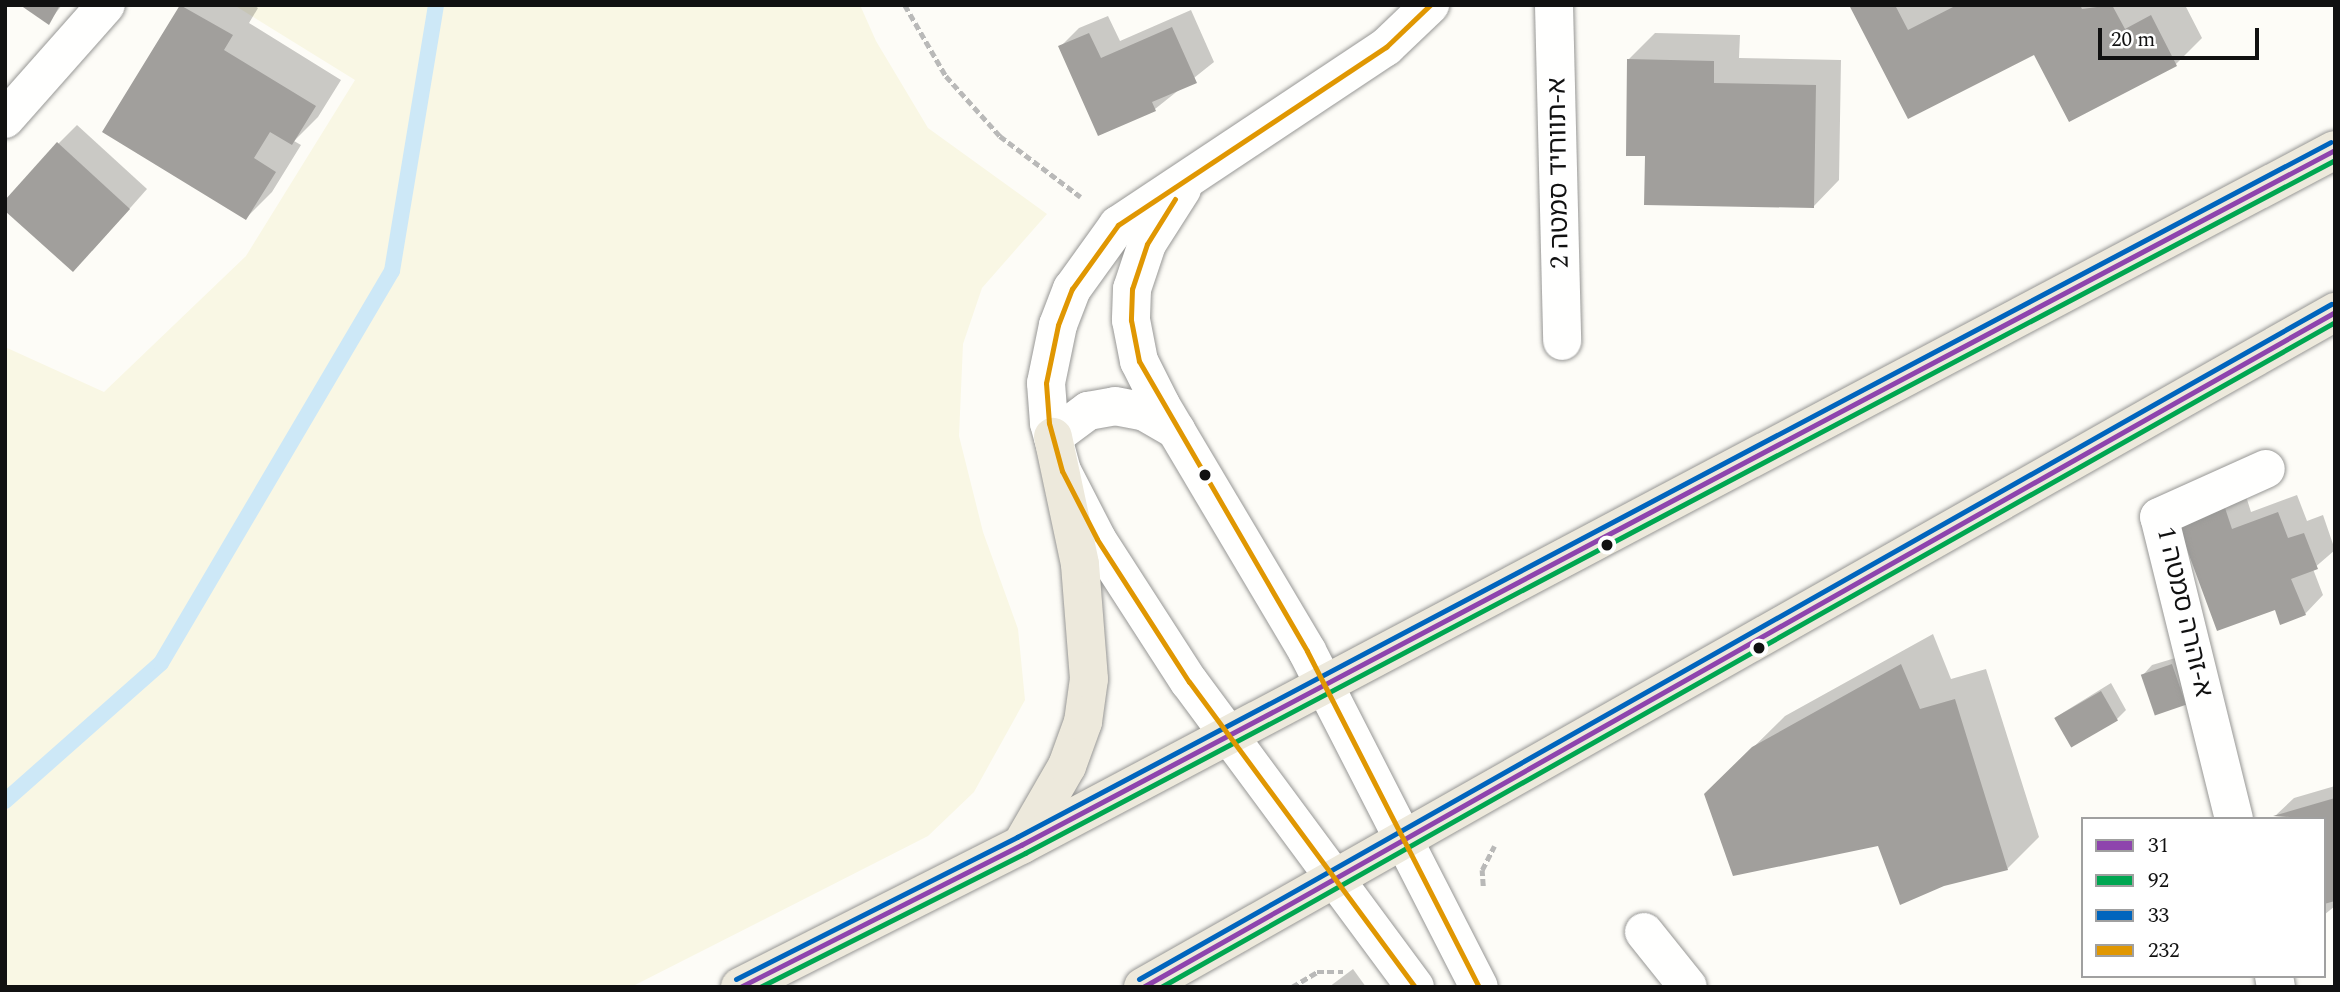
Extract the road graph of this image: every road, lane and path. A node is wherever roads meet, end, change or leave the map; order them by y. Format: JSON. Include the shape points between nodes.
{"nodes":[{"id":1,"x":106,"y":5,"type":"edge"},
{"id":2,"x":905,"y":5,"type":"edge"},
{"id":3,"x":1430,"y":5,"type":"edge"},
{"id":4,"x":1554,"y":5,"type":"edge"},
{"id":5,"x":5,"y":119,"type":"edge"},
{"id":6,"x":2335,"y":150,"type":"edge"},
{"id":7,"x":1196,"y":171,"type":"junction"},
{"id":8,"x":1118,"y":225,"type":"junction"},
{"id":9,"x":2335,"y":312,"type":"edge"},
{"id":10,"x":1562,"y":341,"type":"dead end"},
{"id":11,"x":1176,"y":430,"type":"junction"},
{"id":12,"x":1053,"y":437,"type":"junction"},
{"id":13,"x":2266,"y":469,"type":"dead end"},
{"id":14,"x":1323,"y":684,"type":"junction"},
{"id":15,"x":1227,"y":735,"type":"junction"},
{"id":16,"x":2234,"y":817,"type":"edge"},
{"id":17,"x":1401,"y":841,"type":"junction"},
{"id":18,"x":1021,"y":845,"type":"junction"},
{"id":19,"x":1334,"y":879,"type":"junction"},
{"id":20,"x":1644,"y":932,"type":"dead end"},
{"id":21,"x":740,"y":987,"type":"edge"},
{"id":22,"x":1143,"y":987,"type":"edge"},
{"id":23,"x":1415,"y":987,"type":"edge"},
{"id":24,"x":1479,"y":987,"type":"edge"},
{"id":25,"x":1688,"y":987,"type":"edge"}],
"edges":[{"from":1,"to":5,"type":"street"},
{"from":2,"to":8,"type":"path","via":[[946,76],[1000,136]]},
{"from":3,"to":7,"type":"street","via":[[1385,47]]},
{"from":4,"to":10,"type":"street","name":"א-תווחיד סמטה 2"},
{"from":6,"to":14,"type":"main road"},
{"from":7,"to":8,"type":"street"},
{"from":7,"to":11,"type":"street","via":[[1147,244],[1130,303],[1139,361]]},
{"from":8,"to":12,"type":"street","via":[[1080,272],[1058,324],[1046,383]]},
{"from":9,"to":17,"type":"main road"},
{"from":11,"to":12,"type":"street","via":[[1146,412],[1115,406],[1088,411]]},
{"from":11,"to":14,"type":"street"},
{"from":12,"to":15,"type":"street","via":[[1070,491],[1086,521],[1153,630]]},
{"from":12,"to":18,"type":"main road","via":[[1080,564],[1089,679],[1083,722],[1067,766]]},
{"from":13,"to":16,"type":"street","name":"א-זהרה סמטה 1","via":[[2159,517]]},
{"from":14,"to":15,"type":"main road"},
{"from":14,"to":17,"type":"street"},
{"from":15,"to":18,"type":"main road"},
{"from":15,"to":19,"type":"street"},
{"from":17,"to":19,"type":"main road"},
{"from":17,"to":24,"type":"street"},
{"from":18,"to":21,"type":"main road"},
{"from":19,"to":22,"type":"main road"},
{"from":19,"to":23,"type":"street"},
{"from":20,"to":25,"type":"street"}]}
